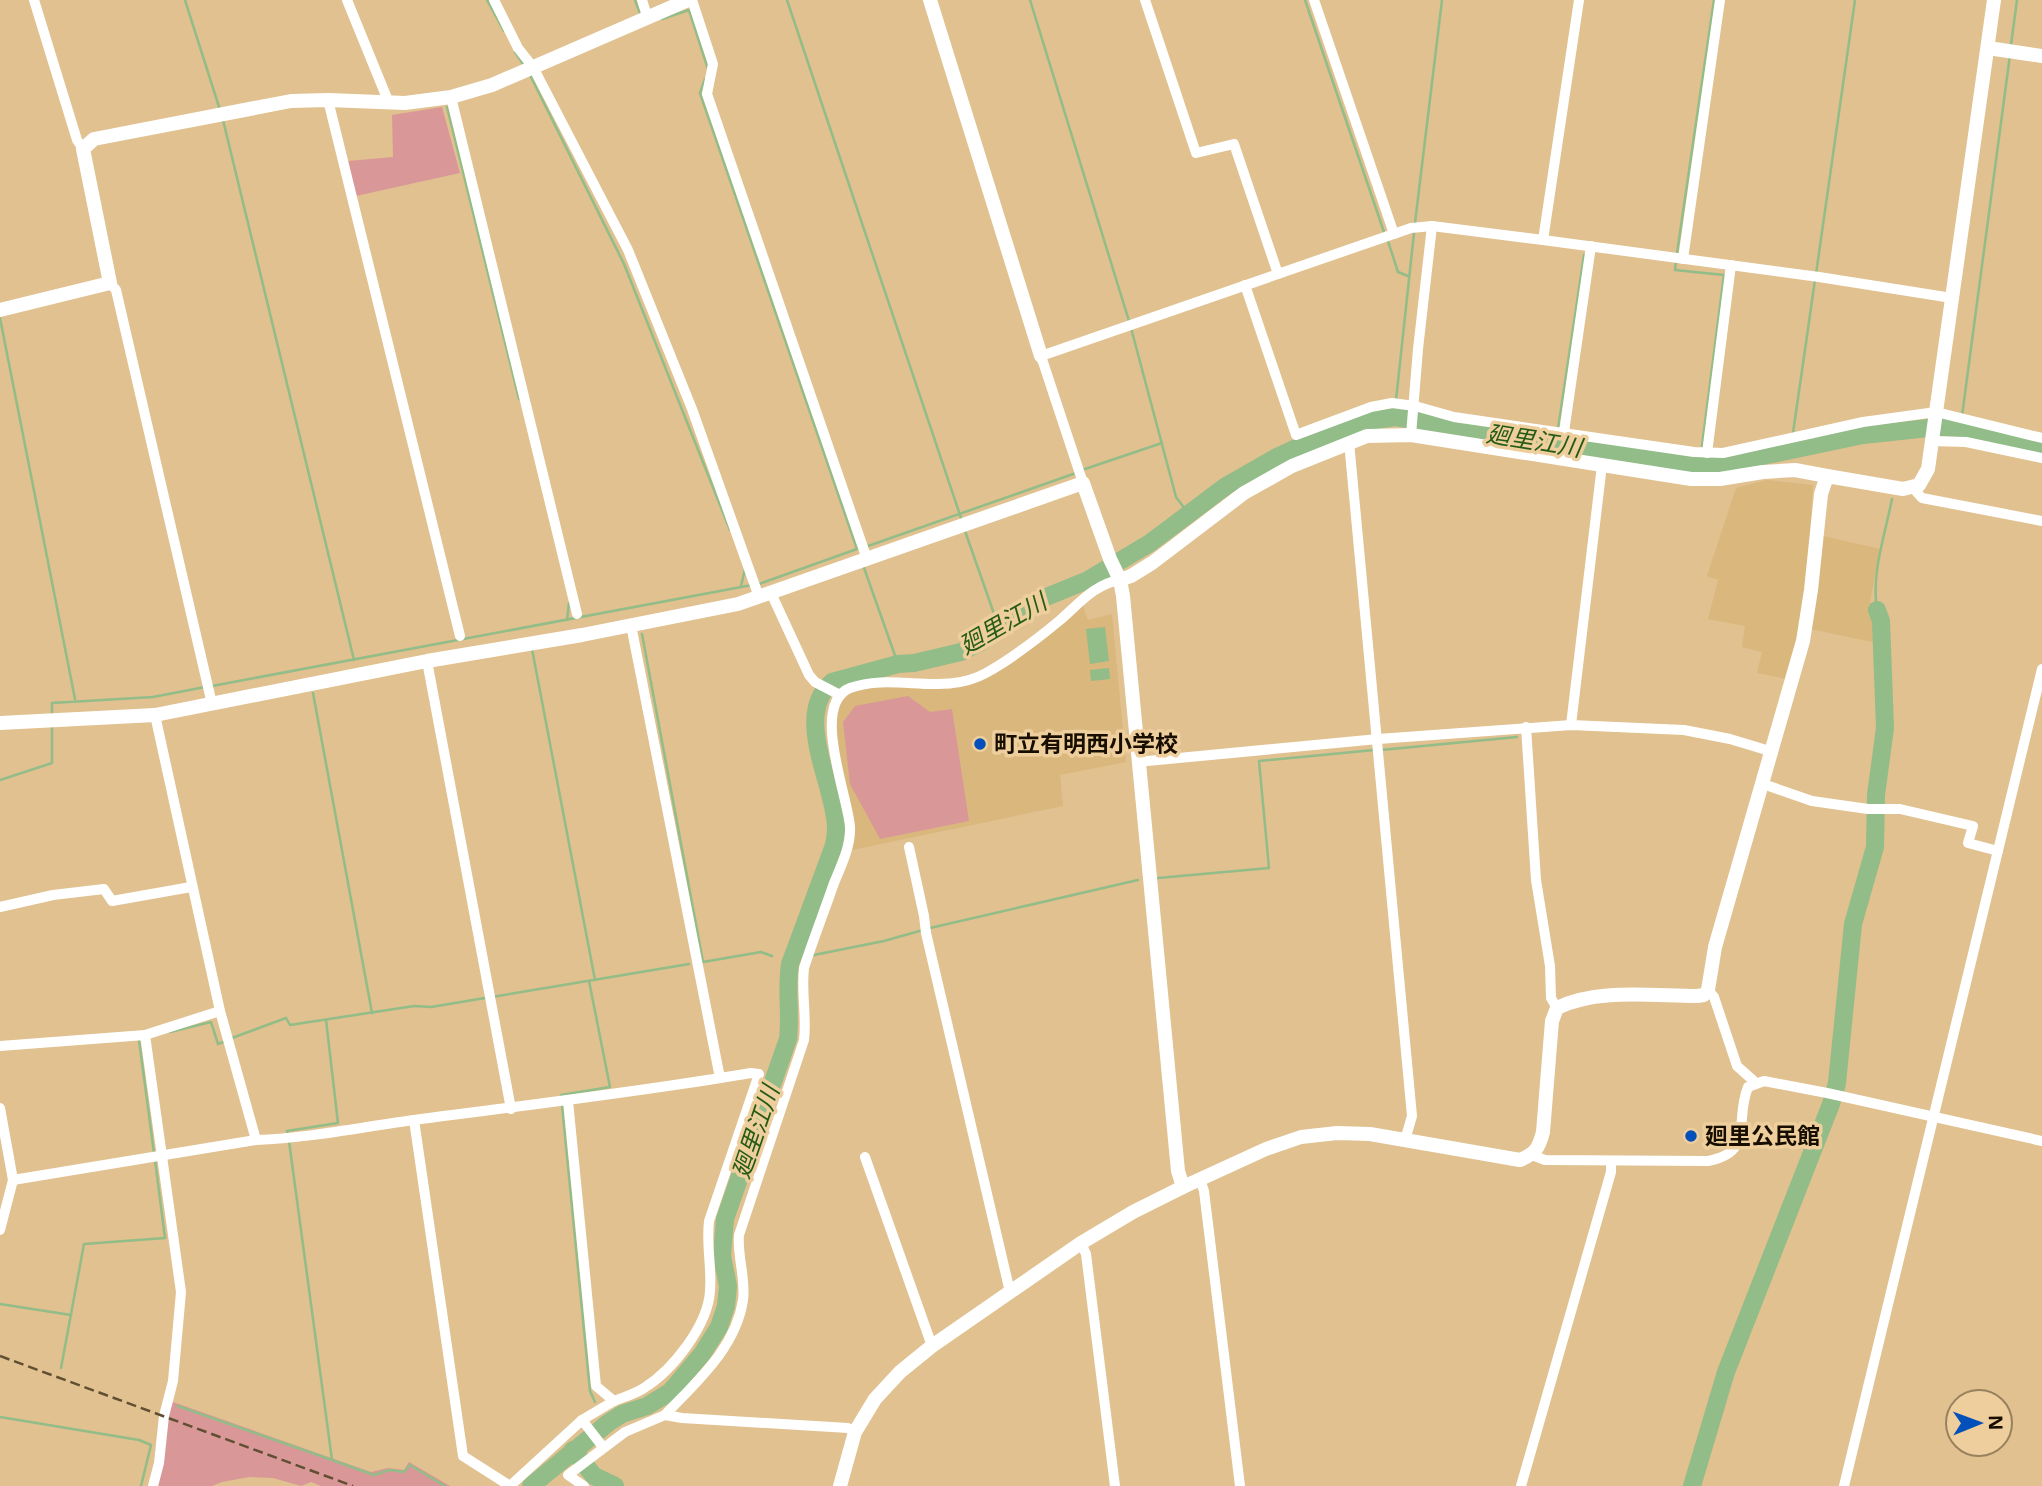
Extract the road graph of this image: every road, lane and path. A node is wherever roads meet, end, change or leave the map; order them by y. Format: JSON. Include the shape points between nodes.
{"nodes":[{"id":1,"x":34,"y":0,"type":"edge"},
{"id":2,"x":347,"y":0,"type":"edge"},
{"id":3,"x":494,"y":0,"type":"edge"},
{"id":4,"x":642,"y":0,"type":"edge"},
{"id":5,"x":690,"y":0,"type":"edge"},
{"id":6,"x":930,"y":0,"type":"edge"},
{"id":7,"x":1145,"y":0,"type":"edge"},
{"id":8,"x":1314,"y":0,"type":"edge"},
{"id":9,"x":1579,"y":0,"type":"edge"},
{"id":10,"x":1720,"y":0,"type":"edge"},
{"id":11,"x":1994,"y":0,"type":"edge"},
{"id":12,"x":643,"y":18,"type":"junction"},
{"id":13,"x":1988,"y":48,"type":"junction"},
{"id":14,"x":2042,"y":56,"type":"edge"},
{"id":15,"x":529,"y":69,"type":"junction"},
{"id":16,"x":451,"y":97,"type":"junction"},
{"id":17,"x":328,"y":100,"type":"junction"},
{"id":18,"x":389,"y":103,"type":"junction"},
{"id":19,"x":83,"y":149,"type":"junction"},
{"id":20,"x":1427,"y":226,"type":"junction"},
{"id":21,"x":1389,"y":236,"type":"junction"},
{"id":22,"x":1543,"y":240,"type":"junction"},
{"id":23,"x":1591,"y":246,"type":"junction"},
{"id":24,"x":1679,"y":258,"type":"junction"},
{"id":25,"x":1731,"y":265,"type":"junction"},
{"id":26,"x":1278,"y":274,"type":"junction"},
{"id":27,"x":110,"y":283,"type":"junction"},
{"id":28,"x":1245,"y":285,"type":"junction"},
{"id":29,"x":1952,"y":298,"type":"junction"},
{"id":30,"x":1,"y":310,"type":"edge"},
{"id":31,"x":1041,"y":356,"type":"junction"},
{"id":32,"x":1415,"y":408,"type":"junction"},
{"id":33,"x":1936,"y":412,"type":"junction"},
{"id":34,"x":1412,"y":432,"type":"junction"},
{"id":35,"x":1560,"y":432,"type":"junction"},
{"id":36,"x":2042,"y":438,"type":"edge"},
{"id":37,"x":1932,"y":441,"type":"junction"},
{"id":38,"x":1349,"y":442,"type":"junction"},
{"id":39,"x":1707,"y":453,"type":"junction"},
{"id":40,"x":2042,"y":458,"type":"edge"},
{"id":41,"x":1602,"y":465,"type":"junction"},
{"id":42,"x":1080,"y":475,"type":"junction"},
{"id":43,"x":1827,"y":476,"type":"junction"},
{"id":44,"x":1913,"y":488,"type":"junction"},
{"id":45,"x":2042,"y":521,"type":"edge"},
{"id":46,"x":863,"y":555,"type":"junction"},
{"id":47,"x":1118,"y":577,"type":"junction"},
{"id":48,"x":760,"y":590,"type":"junction"},
{"id":49,"x":577,"y":614,"type":"dead end"},
{"id":50,"x":631,"y":625,"type":"junction"},
{"id":51,"x":460,"y":636,"type":"dead end"},
{"id":52,"x":427,"y":661,"type":"junction"},
{"id":53,"x":2042,"y":669,"type":"edge"},
{"id":54,"x":838,"y":694,"type":"junction"},
{"id":55,"x":211,"y":697,"type":"junction"},
{"id":56,"x":155,"y":715,"type":"junction"},
{"id":57,"x":0,"y":723,"type":"edge"},
{"id":58,"x":1571,"y":725,"type":"junction"},
{"id":59,"x":1526,"y":727,"type":"junction"},
{"id":60,"x":1378,"y":746,"type":"junction"},
{"id":61,"x":1773,"y":751,"type":"junction"},
{"id":62,"x":1137,"y":762,"type":"junction"},
{"id":63,"x":1763,"y":784,"type":"junction"},
{"id":64,"x":909,"y":847,"type":"dead end"},
{"id":65,"x":1998,"y":850,"type":"junction"},
{"id":66,"x":191,"y":887,"type":"junction"},
{"id":67,"x":0,"y":907,"type":"edge"},
{"id":68,"x":1708,"y":990,"type":"junction"},
{"id":69,"x":1557,"y":1009,"type":"junction"},
{"id":70,"x":220,"y":1011,"type":"junction"},
{"id":71,"x":146,"y":1038,"type":"junction"},
{"id":72,"x":0,"y":1046,"type":"edge"},
{"id":73,"x":720,"y":1078,"type":"junction"},
{"id":74,"x":1755,"y":1082,"type":"junction"},
{"id":75,"x":564,"y":1102,"type":"junction"},
{"id":76,"x":0,"y":1108,"type":"edge"},
{"id":77,"x":511,"y":1109,"type":"junction"},
{"id":78,"x":1934,"y":1116,"type":"junction"},
{"id":79,"x":414,"y":1120,"type":"junction"},
{"id":80,"x":257,"y":1140,"type":"junction"},
{"id":81,"x":1405,"y":1140,"type":"junction"},
{"id":82,"x":2042,"y":1141,"type":"edge"},
{"id":83,"x":1532,"y":1156,"type":"junction"},
{"id":84,"x":157,"y":1157,"type":"junction"},
{"id":85,"x":865,"y":1157,"type":"dead end"},
{"id":86,"x":1611,"y":1161,"type":"junction"},
{"id":87,"x":12,"y":1180,"type":"junction"},
{"id":88,"x":1200,"y":1180,"type":"junction"},
{"id":89,"x":1183,"y":1187,"type":"junction"},
{"id":90,"x":0,"y":1230,"type":"edge"},
{"id":91,"x":1081,"y":1243,"type":"junction"},
{"id":92,"x":1010,"y":1292,"type":"junction"},
{"id":93,"x":932,"y":1346,"type":"junction"},
{"id":94,"x":614,"y":1401,"type":"junction"},
{"id":95,"x":665,"y":1415,"type":"junction"},
{"id":96,"x":582,"y":1420,"type":"junction"},
{"id":97,"x":855,"y":1432,"type":"junction"},
{"id":98,"x":603,"y":1447,"type":"junction"},
{"id":99,"x":153,"y":1486,"type":"edge"},
{"id":100,"x":510,"y":1486,"type":"edge"},
{"id":101,"x":584,"y":1486,"type":"edge"},
{"id":102,"x":840,"y":1486,"type":"edge"},
{"id":103,"x":1115,"y":1486,"type":"edge"},
{"id":104,"x":1240,"y":1486,"type":"edge"},
{"id":105,"x":1521,"y":1486,"type":"edge"},
{"id":106,"x":1844,"y":1486,"type":"edge"}],
"edges":[{"from":1,"to":19,"type":"street"},
{"from":2,"to":18,"type":"street"},
{"from":3,"to":15,"type":"street"},
{"from":4,"to":12,"type":"street"},
{"from":5,"to":12,"type":"street"},
{"from":5,"to":46,"type":"street","via":[[713,64],[707,94]]},
{"from":6,"to":31,"type":"street"},
{"from":7,"to":26,"type":"street","via":[[1196,153],[1234,144]]},
{"from":8,"to":21,"type":"street"},
{"from":9,"to":22,"type":"street"},
{"from":10,"to":24,"type":"street"},
{"from":11,"to":13,"type":"street"},
{"from":12,"to":15,"type":"street"},
{"from":13,"to":14,"type":"street"},
{"from":13,"to":29,"type":"street"},
{"from":15,"to":16,"type":"street"},
{"from":15,"to":48,"type":"street","via":[[628,250]]},
{"from":16,"to":18,"type":"street"},
{"from":16,"to":49,"type":"street"},
{"from":17,"to":18,"type":"street"},
{"from":17,"to":19,"type":"street","via":[[291,102],[94,139]]},
{"from":17,"to":51,"type":"street"},
{"from":19,"to":27,"type":"street"},
{"from":20,"to":21,"type":"street"},
{"from":20,"to":22,"type":"street"},
{"from":20,"to":32,"type":"street"},
{"from":21,"to":26,"type":"street"},
{"from":22,"to":23,"type":"street"},
{"from":23,"to":24,"type":"street"},
{"from":23,"to":35,"type":"street"},
{"from":24,"to":25,"type":"street"},
{"from":25,"to":29,"type":"street"},
{"from":25,"to":39,"type":"street"},
{"from":26,"to":28,"type":"street"},
{"from":27,"to":30,"type":"street"},
{"from":27,"to":55,"type":"street","via":[[116,290]]},
{"from":28,"to":31,"type":"street"},
{"from":28,"to":32,"type":"street","via":[[1296,435],[1371,407],[1395,404]]},
{"from":29,"to":33,"type":"street"},
{"from":31,"to":42,"type":"street"},
{"from":32,"to":34,"type":"street"},
{"from":32,"to":35,"type":"street"},
{"from":33,"to":36,"type":"street"},
{"from":33,"to":37,"type":"street"},
{"from":33,"to":39,"type":"street"},
{"from":34,"to":38,"type":"street"},
{"from":34,"to":41,"type":"street"},
{"from":35,"to":39,"type":"street"},
{"from":37,"to":40,"type":"street","via":[[1966,442]]},
{"from":37,"to":44,"type":"street","via":[[1924,479]]},
{"from":38,"to":47,"type":"street","via":[[1244,493],[1152,563],[1131,576]]},
{"from":38,"to":60,"type":"street"},
{"from":41,"to":43,"type":"street","via":[[1691,479],[1795,470]]},
{"from":41,"to":58,"type":"street"},
{"from":42,"to":46,"type":"street","via":[[964,525]]},
{"from":42,"to":47,"type":"street"},
{"from":43,"to":44,"type":"street"},
{"from":43,"to":61,"type":"street","via":[[1803,642]]},
{"from":44,"to":45,"type":"street","via":[[1922,498]]},
{"from":46,"to":48,"type":"street"},
{"from":47,"to":54,"type":"street","via":[[1083,598],[983,675],[940,685],[868,683]]},
{"from":47,"to":62,"type":"street"},
{"from":48,"to":50,"type":"street","via":[[738,604]]},
{"from":48,"to":54,"type":"street","via":[[809,675]]},
{"from":50,"to":52,"type":"street"},
{"from":50,"to":73,"type":"street"},
{"from":52,"to":55,"type":"street"},
{"from":52,"to":77,"type":"street"},
{"from":53,"to":65,"type":"street"},
{"from":54,"to":95,"type":"street","via":[[832,725],[849,838],[809,952],[802,985],[804,1040],[739,1235],[744,1297],[732,1336]]},
{"from":55,"to":56,"type":"street"},
{"from":56,"to":57,"type":"street"},
{"from":56,"to":66,"type":"street"},
{"from":58,"to":59,"type":"street"},
{"from":58,"to":61,"type":"street","via":[[1684,730]]},
{"from":59,"to":60,"type":"street"},
{"from":59,"to":69,"type":"street","via":[[1536,880],[1551,998]]},
{"from":60,"to":62,"type":"street"},
{"from":60,"to":81,"type":"street","via":[[1412,1115]]},
{"from":61,"to":63,"type":"street"},
{"from":62,"to":89,"type":"street"},
{"from":63,"to":65,"type":"street","via":[[1812,801],[1900,809],[1973,826],[1968,843]]},
{"from":63,"to":68,"type":"street","via":[[1715,947]]},
{"from":64,"to":92,"type":"street"},
{"from":65,"to":78,"type":"street"},
{"from":66,"to":67,"type":"street","via":[[112,901],[104,889]]},
{"from":66,"to":70,"type":"street"},
{"from":68,"to":69,"type":"street","via":[[1697,996],[1593,996]]},
{"from":68,"to":74,"type":"street","via":[[1737,1066]]},
{"from":69,"to":83,"type":"street","via":[[1552,1021],[1543,1132]]},
{"from":70,"to":71,"type":"street"},
{"from":70,"to":80,"type":"street"},
{"from":71,"to":72,"type":"street"},
{"from":71,"to":84,"type":"street"},
{"from":73,"to":75,"type":"street"},
{"from":73,"to":94,"type":"street","via":[[759,1074],[709,1221],[706,1312],[693,1337],[663,1374]]},
{"from":74,"to":78,"type":"street"},
{"from":74,"to":86,"type":"street","via":[[1744,1098],[1735,1149],[1724,1158]]},
{"from":75,"to":77,"type":"street"},
{"from":75,"to":94,"type":"street","via":[[596,1386]]},
{"from":76,"to":87,"type":"street"},
{"from":77,"to":79,"type":"street"},
{"from":78,"to":82,"type":"street"},
{"from":78,"to":106,"type":"street"},
{"from":79,"to":80,"type":"street"},
{"from":79,"to":100,"type":"street","via":[[463,1456]]},
{"from":80,"to":84,"type":"street"},
{"from":81,"to":83,"type":"street","via":[[1520,1160]]},
{"from":81,"to":88,"type":"street","via":[[1337,1133],[1301,1137]]},
{"from":83,"to":86,"type":"street"},
{"from":84,"to":87,"type":"street"},
{"from":84,"to":99,"type":"street","via":[[181,1301],[173,1381]]},
{"from":85,"to":93,"type":"street"},
{"from":86,"to":105,"type":"street"},
{"from":87,"to":90,"type":"street"},
{"from":88,"to":89,"type":"street"},
{"from":88,"to":104,"type":"street","via":[[1205,1191]]},
{"from":89,"to":91,"type":"street"},
{"from":91,"to":92,"type":"street"},
{"from":91,"to":103,"type":"street"},
{"from":92,"to":93,"type":"street"},
{"from":93,"to":97,"type":"street","via":[[875,1399]]},
{"from":94,"to":96,"type":"street"},
{"from":95,"to":97,"type":"street"},
{"from":95,"to":98,"type":"street"},
{"from":96,"to":98,"type":"street"},
{"from":96,"to":100,"type":"street"},
{"from":97,"to":102,"type":"street"},
{"from":98,"to":101,"type":"street","via":[[568,1475]]}]}
